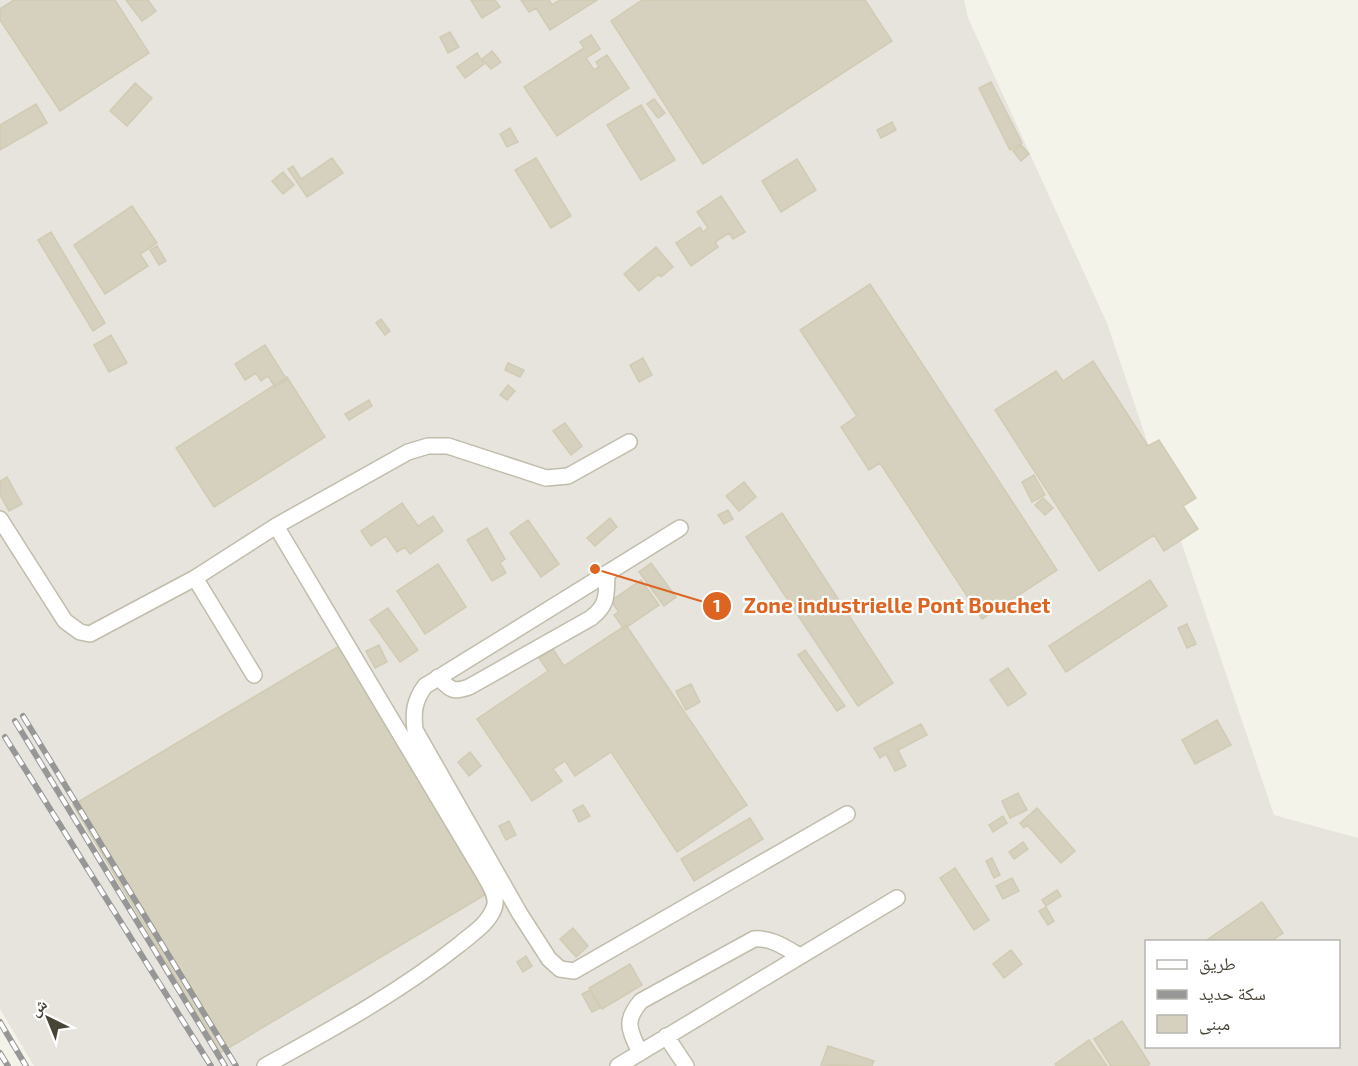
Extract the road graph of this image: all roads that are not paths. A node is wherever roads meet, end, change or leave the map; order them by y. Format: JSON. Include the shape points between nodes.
{"nodes":[{"id":1,"x":629,"y":442,"type":"dead end"},
{"id":2,"x":0,"y":519,"type":"edge"},
{"id":3,"x":276,"y":526,"type":"junction"},
{"id":4,"x":680,"y":528,"type":"dead end"},
{"id":5,"x":607,"y":573,"type":"junction"},
{"id":6,"x":195,"y":578,"type":"junction"},
{"id":7,"x":254,"y":675,"type":"dead end"},
{"id":8,"x":438,"y":677,"type":"junction"},
{"id":9,"x":847,"y":814,"type":"dead end"},
{"id":10,"x":897,"y":898,"type":"dead end"},
{"id":11,"x":800,"y":956,"type":"junction"},
{"id":12,"x":666,"y":1036,"type":"junction"},
{"id":13,"x":640,"y":1053,"type":"junction"},
{"id":14,"x":265,"y":1066,"type":"edge"},
{"id":15,"x":618,"y":1066,"type":"edge"},
{"id":16,"x":686,"y":1066,"type":"edge"}],
"edges":[{"from":1,"to":3,"type":"lane","via":[[568,476],[546,478],[448,446],[428,446],[408,452]]},
{"from":2,"to":6,"type":"lane","via":[[65,621],[80,632],[90,634]]},
{"from":3,"to":6,"type":"lane"},
{"from":3,"to":14,"type":"lane","via":[[481,868],[496,900],[486,922],[443,957],[357,1015]]},
{"from":4,"to":5,"type":"lane"},
{"from":5,"to":8,"type":"lane"},
{"from":5,"to":8,"type":"lane","via":[[606,601],[591,618],[459,691],[451,690]]},
{"from":6,"to":7,"type":"lane"},
{"from":8,"to":9,"type":"lane","via":[[417,696],[413,712],[415,730],[520,914],[549,959],[560,969],[574,971]]},
{"from":10,"to":11,"type":"lane"},
{"from":11,"to":12,"type":"lane"},
{"from":11,"to":13,"type":"lane","via":[[770,941],[754,939],[641,1001],[632,1012],[629,1025]]},
{"from":12,"to":13,"type":"lane"},
{"from":12,"to":16,"type":"lane"},
{"from":13,"to":15,"type":"lane"}]}
